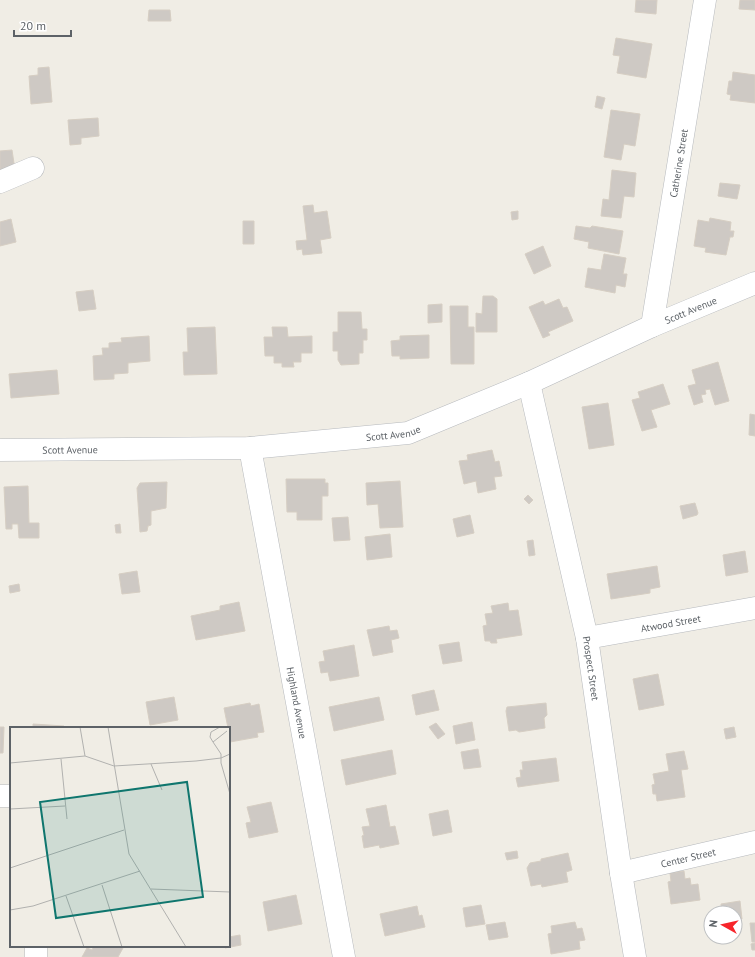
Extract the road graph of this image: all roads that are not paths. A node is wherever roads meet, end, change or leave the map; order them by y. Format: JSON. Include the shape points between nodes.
{"nodes":[{"id":1,"x":705,"y":0,"type":"edge"},
{"id":2,"x":33,"y":168,"type":"dead end"},
{"id":3,"x":0,"y":182,"type":"edge"},
{"id":4,"x":755,"y":283,"type":"edge"},
{"id":5,"x":652,"y":326,"type":"junction"},
{"id":6,"x":530,"y":383,"type":"junction"},
{"id":7,"x":250,"y":448,"type":"junction"},
{"id":8,"x":0,"y":450,"type":"edge"},
{"id":9,"x":755,"y":608,"type":"edge"},
{"id":10,"x":587,"y":638,"type":"junction"},
{"id":11,"x":755,"y":842,"type":"edge"},
{"id":12,"x":621,"y":873,"type":"junction"},
{"id":13,"x":344,"y":957,"type":"edge"},
{"id":14,"x":635,"y":957,"type":"edge"}],
"edges":[{"from":1,"to":5,"type":"street","name":"Catherine Street"},
{"from":2,"to":3,"type":"street"},
{"from":4,"to":5,"type":"street","name":"Scott Avenue"},
{"from":5,"to":6,"type":"street","name":"Scott Avenue"},
{"from":6,"to":7,"type":"street","name":"Scott Avenue","via":[[408,433]]},
{"from":6,"to":10,"type":"street","name":"Prospect Street"},
{"from":7,"to":8,"type":"street","name":"Scott Avenue"},
{"from":7,"to":13,"type":"street","name":"Highland Avenue"},
{"from":9,"to":10,"type":"street","name":"Atwood Street"},
{"from":10,"to":12,"type":"street","name":"Prospect Street"},
{"from":11,"to":12,"type":"street","name":"Center Street"},
{"from":12,"to":14,"type":"street","name":"Prospect Street"}]}
